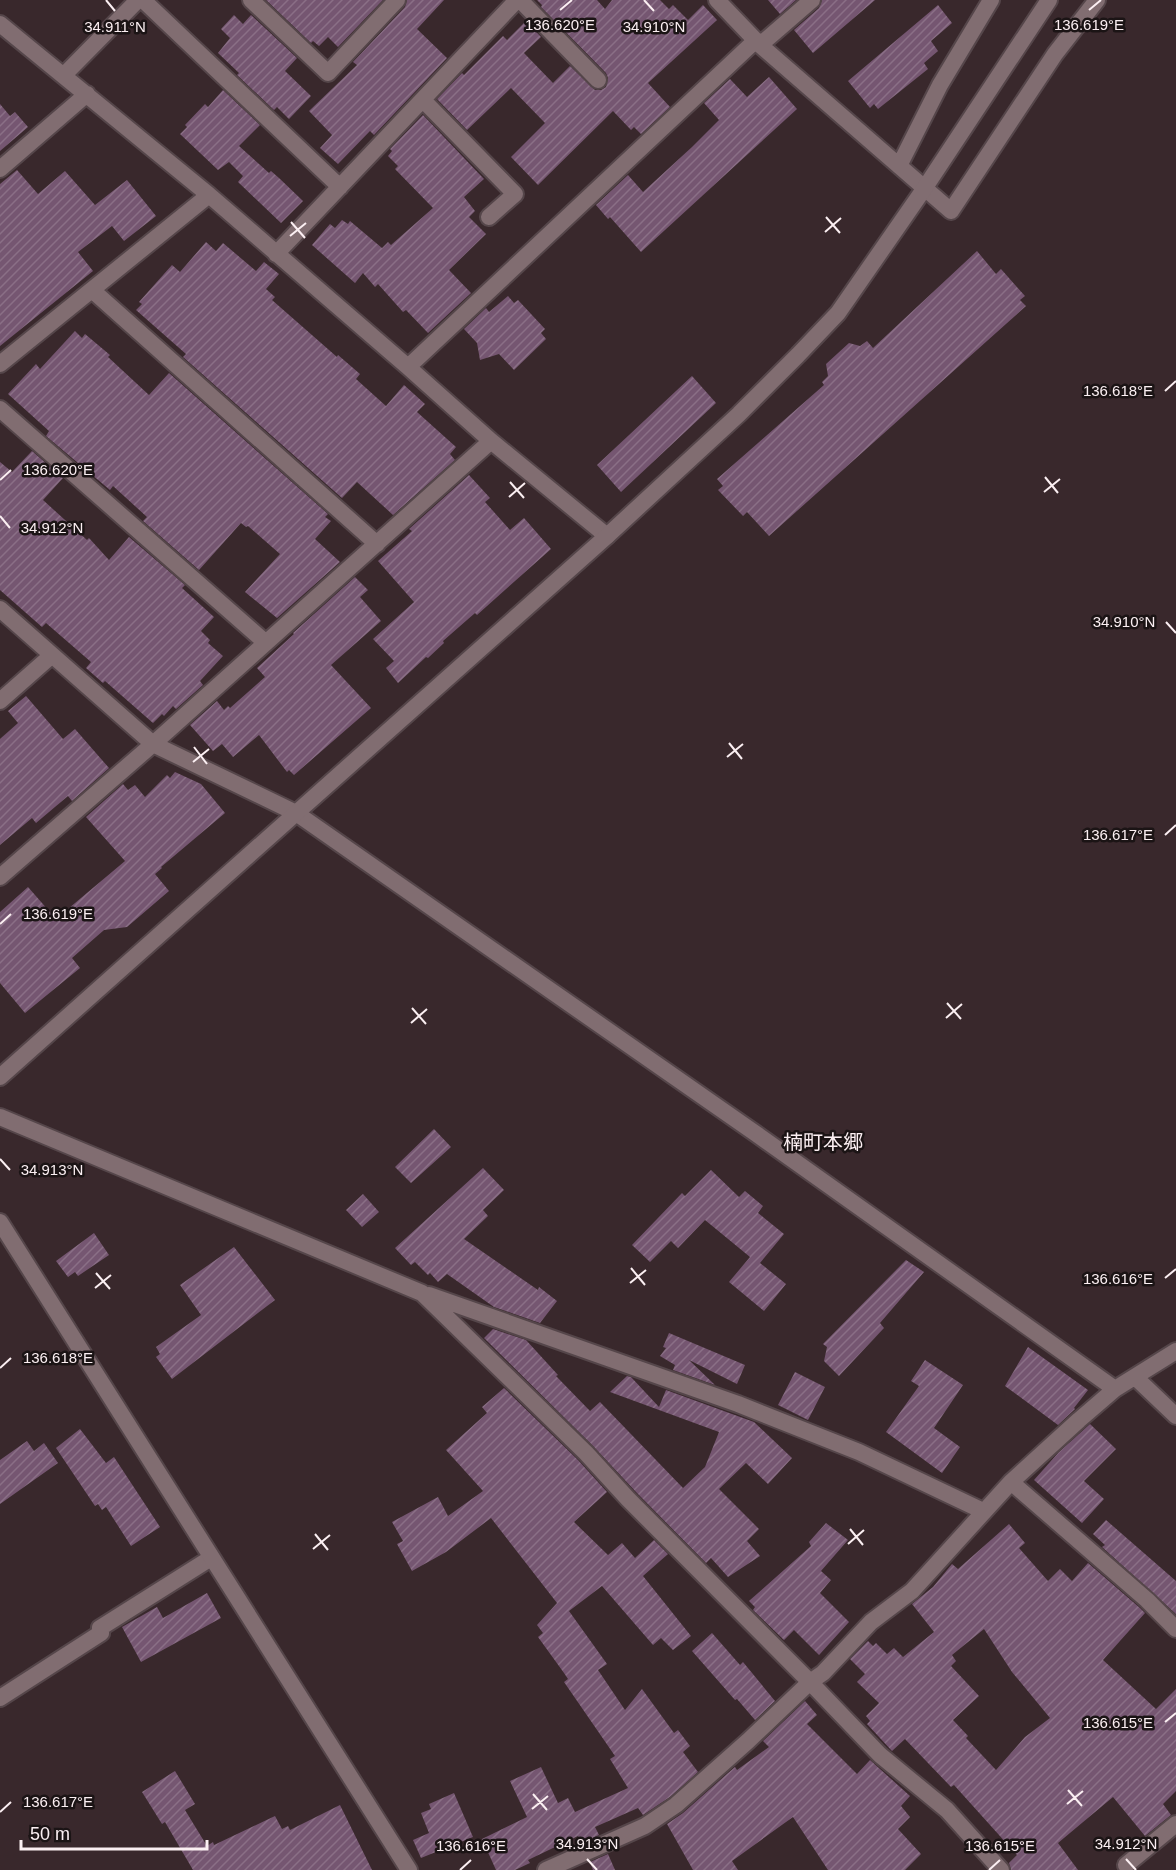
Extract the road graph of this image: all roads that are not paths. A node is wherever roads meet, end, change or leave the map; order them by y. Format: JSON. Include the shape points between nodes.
{"nodes":[{"id":1,"x":138,"y":0,"type":"edge"},
{"id":2,"x":143,"y":0,"type":"edge"},
{"id":3,"x":251,"y":0,"type":"edge"},
{"id":4,"x":397,"y":0,"type":"edge"},
{"id":5,"x":518,"y":0,"type":"edge"},
{"id":6,"x":717,"y":0,"type":"edge"},
{"id":7,"x":812,"y":0,"type":"edge"},
{"id":8,"x":991,"y":0,"type":"edge"},
{"id":9,"x":1049,"y":0,"type":"edge"},
{"id":10,"x":1097,"y":0,"type":"edge"},
{"id":11,"x":0,"y":24,"type":"edge"},
{"id":12,"x":758,"y":43,"type":"junction"},
{"id":13,"x":64,"y":75,"type":"junction"},
{"id":14,"x":598,"y":80,"type":"dead end"},
{"id":15,"x":87,"y":94,"type":"junction"},
{"id":16,"x":423,"y":100,"type":"junction"},
{"id":17,"x":899,"y":166,"type":"junction"},
{"id":18,"x":0,"y":169,"type":"edge"},
{"id":19,"x":340,"y":187,"type":"junction"},
{"id":20,"x":924,"y":189,"type":"junction"},
{"id":21,"x":209,"y":195,"type":"junction"},
{"id":22,"x":489,"y":217,"type":"dead end"},
{"id":23,"x":276,"y":255,"type":"junction"},
{"id":24,"x":92,"y":290,"type":"junction"},
{"id":25,"x":0,"y":364,"type":"edge"},
{"id":26,"x":408,"y":367,"type":"junction"},
{"id":27,"x":0,"y":409,"type":"edge"},
{"id":28,"x":491,"y":441,"type":"junction"},
{"id":29,"x":607,"y":536,"type":"junction"},
{"id":30,"x":377,"y":544,"type":"junction"},
{"id":31,"x":0,"y":609,"type":"edge"},
{"id":32,"x":265,"y":642,"type":"junction"},
{"id":33,"x":51,"y":656,"type":"junction"},
{"id":34,"x":0,"y":700,"type":"edge"},
{"id":35,"x":153,"y":744,"type":"junction"},
{"id":36,"x":296,"y":813,"type":"junction"},
{"id":37,"x":7,"y":862,"type":"edge"},
{"id":38,"x":0,"y":877,"type":"edge"},
{"id":39,"x":0,"y":1077,"type":"edge"},
{"id":40,"x":0,"y":1117,"type":"edge"},
{"id":41,"x":0,"y":1222,"type":"edge"},
{"id":42,"x":422,"y":1293,"type":"junction"},
{"id":43,"x":1176,"y":1351,"type":"edge"},
{"id":44,"x":1135,"y":1377,"type":"junction"},
{"id":45,"x":1115,"y":1389,"type":"junction"},
{"id":46,"x":1176,"y":1416,"type":"edge"},
{"id":47,"x":1011,"y":1482,"type":"junction"},
{"id":48,"x":983,"y":1511,"type":"junction"},
{"id":49,"x":211,"y":1558,"type":"junction"},
{"id":50,"x":1176,"y":1629,"type":"edge"},
{"id":51,"x":810,"y":1682,"type":"junction"},
{"id":52,"x":0,"y":1698,"type":"edge"},
{"id":53,"x":1176,"y":1824,"type":"edge"},
{"id":54,"x":1126,"y":1865,"type":"dead end"},
{"id":55,"x":409,"y":1870,"type":"edge"},
{"id":56,"x":546,"y":1870,"type":"edge"},
{"id":57,"x":1001,"y":1870,"type":"edge"}],
"edges":[{"from":1,"to":13,"type":"street"},
{"from":2,"to":19,"type":"street"},
{"from":3,"to":4,"type":"street","via":[[328,73]]},
{"from":5,"to":14,"type":"street"},
{"from":5,"to":16,"type":"street"},
{"from":6,"to":12,"type":"street"},
{"from":7,"to":12,"type":"street"},
{"from":8,"to":17,"type":"street"},
{"from":9,"to":20,"type":"street"},
{"from":10,"to":20,"type":"street","via":[[1055,54],[951,211]]},
{"from":11,"to":13,"type":"street"},
{"from":12,"to":17,"type":"street"},
{"from":12,"to":26,"type":"street"},
{"from":13,"to":15,"type":"street"},
{"from":15,"to":18,"type":"street"},
{"from":15,"to":21,"type":"street"},
{"from":16,"to":19,"type":"street"},
{"from":16,"to":22,"type":"street","via":[[515,194]]},
{"from":17,"to":20,"type":"street"},
{"from":19,"to":23,"type":"street"},
{"from":20,"to":29,"type":"street","via":[[838,314],[739,414]]},
{"from":21,"to":23,"type":"street"},
{"from":21,"to":24,"type":"street"},
{"from":23,"to":26,"type":"street"},
{"from":24,"to":25,"type":"street"},
{"from":24,"to":30,"type":"street"},
{"from":26,"to":28,"type":"street"},
{"from":27,"to":32,"type":"street"},
{"from":28,"to":29,"type":"street"},
{"from":28,"to":30,"type":"street"},
{"from":29,"to":36,"type":"street"},
{"from":30,"to":32,"type":"street"},
{"from":31,"to":33,"type":"street"},
{"from":32,"to":35,"type":"street"},
{"from":33,"to":34,"type":"street"},
{"from":33,"to":35,"type":"street"},
{"from":35,"to":36,"type":"street"},
{"from":35,"to":37,"type":"street"},
{"from":36,"to":39,"type":"street"},
{"from":36,"to":45,"type":"street"},
{"from":37,"to":38,"type":"street"},
{"from":40,"to":42,"type":"street"},
{"from":41,"to":49,"type":"street"},
{"from":42,"to":48,"type":"street","via":[[738,1404],[859,1452]]},
{"from":42,"to":51,"type":"street","via":[[586,1453]]},
{"from":43,"to":44,"type":"street"},
{"from":44,"to":45,"type":"street"},
{"from":44,"to":46,"type":"street"},
{"from":45,"to":47,"type":"street"},
{"from":47,"to":48,"type":"street"},
{"from":47,"to":50,"type":"street"},
{"from":48,"to":51,"type":"street","via":[[912,1591],[871,1622]]},
{"from":49,"to":52,"type":"street","via":[[100,1628],[101,1633]]},
{"from":49,"to":55,"type":"street"},
{"from":51,"to":56,"type":"street","via":[[676,1805],[645,1826]]},
{"from":51,"to":57,"type":"street","via":[[880,1755],[947,1810]]},
{"from":53,"to":54,"type":"street"}]}
